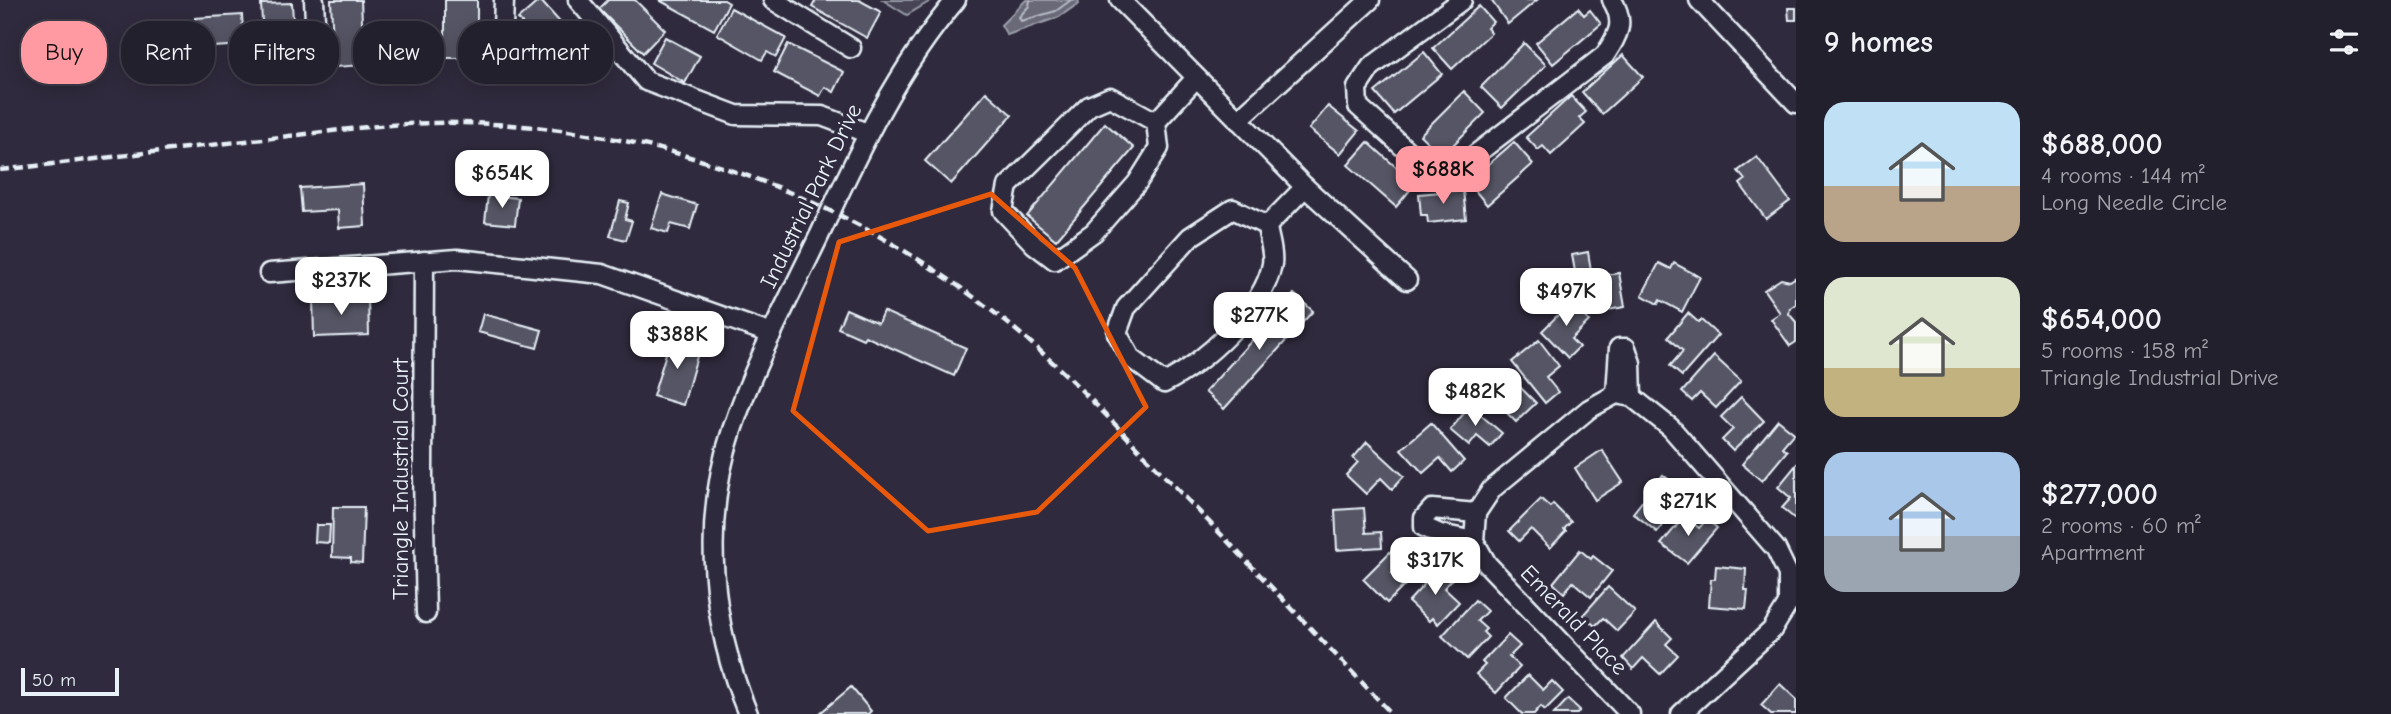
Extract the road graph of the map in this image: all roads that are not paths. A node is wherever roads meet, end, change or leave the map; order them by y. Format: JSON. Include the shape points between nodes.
{"nodes":[{"id":1,"x":314,"y":0,"type":"edge"},
{"id":2,"x":504,"y":0,"type":"edge"},
{"id":3,"x":578,"y":0,"type":"edge"},
{"id":4,"x":773,"y":0,"type":"edge"},
{"id":5,"x":956,"y":0,"type":"edge"},
{"id":6,"x":1120,"y":0,"type":"edge"},
{"id":7,"x":1370,"y":0,"type":"edge"},
{"id":8,"x":1462,"y":0,"type":"edge"},
{"id":9,"x":1612,"y":0,"type":"edge"},
{"id":10,"x":1699,"y":0,"type":"edge"},
{"id":11,"x":315,"y":21,"type":"edge"},
{"id":12,"x":503,"y":21,"type":"edge"},
{"id":13,"x":850,"y":48,"type":"dead end"},
{"id":14,"x":1196,"y":78,"type":"junction"},
{"id":15,"x":1796,"y":103,"type":"edge"},
{"id":16,"x":1238,"y":120,"type":"junction"},
{"id":17,"x":1156,"y":122,"type":"junction"},
{"id":18,"x":867,"y":133,"type":"junction"},
{"id":19,"x":1305,"y":187,"type":"junction"},
{"id":20,"x":1267,"y":226,"type":"junction"},
{"id":21,"x":424,"y":261,"type":"junction"},
{"id":22,"x":268,"y":273,"type":"dead end"},
{"id":23,"x":1406,"y":280,"type":"dead end"},
{"id":24,"x":772,"y":334,"type":"junction"},
{"id":25,"x":1476,"y":513,"type":"junction"},
{"id":26,"x":1474,"y":541,"type":"junction"},
{"id":27,"x":426,"y":613,"type":"dead end"},
{"id":28,"x":748,"y":714,"type":"edge"},
{"id":29,"x":1630,"y":714,"type":"edge"},
{"id":30,"x":1681,"y":714,"type":"edge"}],
"edges":[{"from":1,"to":11,"type":"street"},
{"from":2,"to":12,"type":"street"},
{"from":3,"to":18,"type":"street","via":[[646,80],[736,115],[822,116]]},
{"from":4,"to":13,"type":"street"},
{"from":5,"to":18,"type":"street","name":"Industrial Park Drive","via":[[920,45]]},
{"from":6,"to":14,"type":"street"},
{"from":7,"to":16,"type":"street"},
{"from":8,"to":9,"type":"street","via":[[1371,67],[1357,88],[1358,106],[1434,175],[1450,174],[1605,55],[1619,33],[1619,12]]},
{"from":10,"to":15,"type":"street"},
{"from":14,"to":16,"type":"street"},
{"from":14,"to":17,"type":"street"},
{"from":16,"to":19,"type":"street"},
{"from":17,"to":17,"type":"street","via":[[1110,97],[1089,106],[1008,186],[1003,211],[1055,260],[1094,232],[1137,183],[1158,148]]},
{"from":18,"to":24,"type":"street","name":"Industrial Park Drive"},
{"from":19,"to":20,"type":"street"},
{"from":19,"to":23,"type":"street"},
{"from":20,"to":20,"type":"street","via":[[1272,263],[1258,300],[1220,342],[1181,375],[1164,383],[1131,358],[1117,333],[1126,308],[1190,237],[1233,209]]},
{"from":21,"to":22,"type":"street"},
{"from":21,"to":24,"type":"street","via":[[457,259],[602,274]]},
{"from":21,"to":27,"type":"street","name":"Triangle Industrial Court"},
{"from":24,"to":28,"type":"street","name":"Industrial Park Drive","via":[[732,431],[715,510],[718,609],[734,678]]},
{"from":25,"to":26,"type":"street"},
{"from":25,"to":26,"type":"street","via":[[1432,509],[1424,518],[1424,527]]},
{"from":25,"to":30,"type":"street","via":[[1492,489],[1589,409],[1624,395],[1671,428],[1776,549],[1788,574],[1788,604],[1772,629]]},
{"from":26,"to":29,"type":"street","name":"Emerald Place","via":[[1487,564]]}]}
